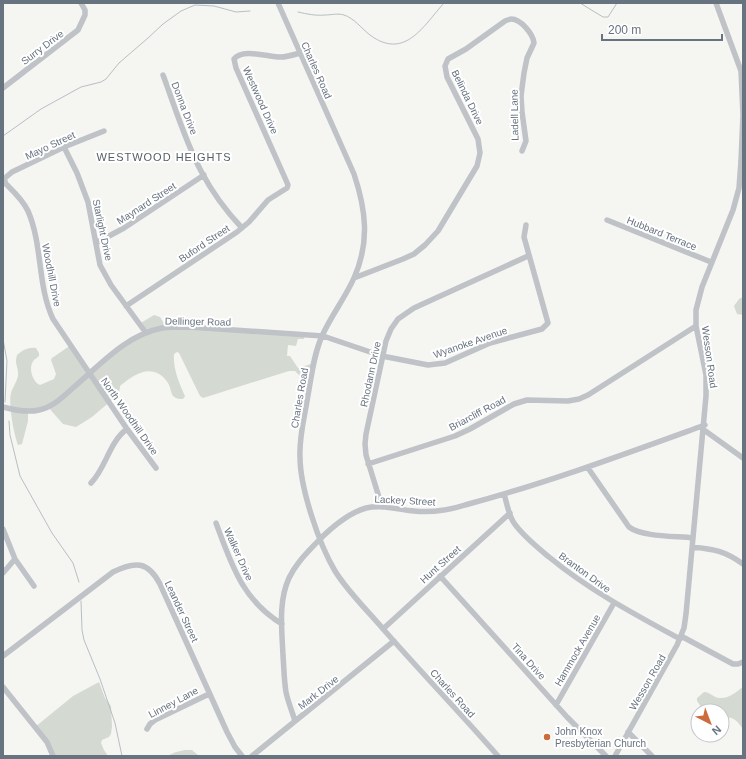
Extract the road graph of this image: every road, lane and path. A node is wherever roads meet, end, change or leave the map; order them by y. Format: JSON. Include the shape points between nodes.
{"nodes":[{"id":1,"x":82,"y":3,"type":"edge"},
{"id":2,"x":278,"y":3,"type":"edge"},
{"id":3,"x":716,"y":3,"type":"edge"},
{"id":4,"x":511,"y":19,"type":"joint"},
{"id":5,"x":300,"y":53,"type":"junction"},
{"id":6,"x":162,"y":75,"type":"dead end"},
{"id":7,"x":3,"y":88,"type":"edge"},
{"id":8,"x":104,"y":130,"type":"dead end"},
{"id":9,"x":64,"y":147,"type":"junction"},
{"id":10,"x":522,"y":151,"type":"dead end"},
{"id":11,"x":204,"y":175,"type":"junction"},
{"id":12,"x":5,"y":178,"type":"joint"},
{"id":13,"x":287,"y":188,"type":"joint"},
{"id":14,"x":607,"y":220,"type":"dead end"},
{"id":15,"x":526,"y":225,"type":"dead end"},
{"id":16,"x":242,"y":228,"type":"junction"},
{"id":17,"x":96,"y":243,"type":"junction"},
{"id":18,"x":528,"y":256,"type":"junction"},
{"id":19,"x":711,"y":262,"type":"junction"},
{"id":20,"x":354,"y":278,"type":"junction"},
{"id":21,"x":126,"y":306,"type":"junction"},
{"id":22,"x":696,"y":326,"type":"junction"},
{"id":23,"x":146,"y":333,"type":"junction"},
{"id":24,"x":323,"y":336,"type":"junction"},
{"id":25,"x":382,"y":356,"type":"junction"},
{"id":26,"x":90,"y":374,"type":"junction"},
{"id":27,"x":3,"y":407,"type":"edge"},
{"id":28,"x":704,"y":428,"type":"junction"},
{"id":29,"x":127,"y":430,"type":"junction"},
{"id":30,"x":743,"y":458,"type":"edge"},
{"id":31,"x":368,"y":464,"type":"junction"},
{"id":32,"x":156,"y":468,"type":"dead end"},
{"id":33,"x":588,"y":468,"type":"junction"},
{"id":34,"x":91,"y":483,"type":"dead end"},
{"id":35,"x":504,"y":494,"type":"junction"},
{"id":36,"x":382,"y":507,"type":"junction"},
{"id":37,"x":510,"y":513,"type":"junction"},
{"id":38,"x":216,"y":523,"type":"dead end"},
{"id":39,"x":3,"y":529,"type":"edge"},
{"id":40,"x":693,"y":538,"type":"junction"},
{"id":41,"x":320,"y":539,"type":"junction"},
{"id":42,"x":5,"y":540,"type":"edge"},
{"id":43,"x":692,"y":547,"type":"junction"},
{"id":44,"x":15,"y":559,"type":"junction"},
{"id":45,"x":743,"y":564,"type":"edge"},
{"id":46,"x":3,"y":573,"type":"edge"},
{"id":47,"x":440,"y":576,"type":"junction"},
{"id":48,"x":34,"y":586,"type":"dead end"},
{"id":49,"x":614,"y":603,"type":"junction"},
{"id":50,"x":282,"y":624,"type":"junction"},
{"id":51,"x":383,"y":628,"type":"junction"},
{"id":52,"x":681,"y":637,"type":"junction"},
{"id":53,"x":394,"y":641,"type":"junction"},
{"id":54,"x":3,"y":656,"type":"edge"},
{"id":55,"x":741,"y":663,"type":"edge"},
{"id":56,"x":3,"y":687,"type":"edge"},
{"id":57,"x":209,"y":694,"type":"junction"},
{"id":58,"x":556,"y":705,"type":"junction"},
{"id":59,"x":295,"y":721,"type":"junction"},
{"id":60,"x":147,"y":729,"type":"dead end"},
{"id":61,"x":628,"y":732,"type":"junction"},
{"id":62,"x":53,"y":756,"type":"edge"},
{"id":63,"x":242,"y":756,"type":"edge"},
{"id":64,"x":252,"y":756,"type":"edge"},
{"id":65,"x":498,"y":756,"type":"edge"},
{"id":66,"x":606,"y":756,"type":"edge"},
{"id":67,"x":615,"y":756,"type":"edge"},
{"id":68,"x":652,"y":756,"type":"edge"}],
"edges":[{"from":1,"to":7,"type":"street","name":"Surry Drive","via":[[85,15],[73,35]]},
{"from":2,"to":5,"type":"street","name":"Charles Road"},
{"from":3,"to":19,"type":"street","name":"Wesson Road","via":[[741,71],[742,115],[738,188],[733,210]]},
{"from":4,"to":10,"type":"street","name":"Ladell Lane","via":[[516,20],[531,34],[534,43],[524,73],[522,112],[526,141]]},
{"from":4,"to":20,"type":"street","name":"Belinda Drive","via":[[450,57],[445,66],[447,77],[476,132],[480,159],[438,231],[420,250]]},
{"from":5,"to":13,"type":"street","name":"Westwood Drive","via":[[285,57],[243,54],[234,59],[288,185]]},
{"from":5,"to":20,"type":"street","name":"Charles Road","via":[[354,174],[363,205],[363,250]]},
{"from":6,"to":11,"type":"street","name":"Donna Drive","via":[[193,154]]},
{"from":8,"to":9,"type":"street","name":"Mayo Street"},
{"from":9,"to":12,"type":"street","name":"Mayo Street","via":[[12,172]]},
{"from":9,"to":17,"type":"street","name":"Starlight Drive","via":[[84,190]]},
{"from":11,"to":16,"type":"street","name":"Donna Drive","via":[[228,212]]},
{"from":11,"to":17,"type":"street","name":"Maynard Street","via":[[124,228]]},
{"from":12,"to":26,"type":"street","name":"Woodhill Drive","via":[[5,183],[28,211],[34,231],[47,307]]},
{"from":13,"to":16,"type":"street","name":"Buford Street","via":[[268,200]]},
{"from":14,"to":19,"type":"street","name":"Hubbard Terrace"},
{"from":15,"to":18,"type":"street","name":"Wyanoke Avenue","via":[[524,237]]},
{"from":16,"to":21,"type":"street","name":"Buford Street"},
{"from":17,"to":21,"type":"street","name":"Starlight Drive","via":[[100,265]]},
{"from":18,"to":25,"type":"street","name":"Rhodann Drive","via":[[407,312],[398,319],[391,330]]},
{"from":18,"to":25,"type":"street","name":"Wyanoke Avenue","via":[[548,323],[545,326],[536,331],[490,343],[440,364],[424,364]]},
{"from":19,"to":22,"type":"street","name":"Wesson Road","via":[[698,299]]},
{"from":20,"to":24,"type":"street","name":"Charles Road"},
{"from":21,"to":23,"type":"street","name":"Starlight Drive"},
{"from":22,"to":28,"type":"street","name":"Wesson Road","via":[[706,375]]},
{"from":22,"to":31,"type":"street","name":"Briarcliff Road","via":[[580,399],[527,400],[514,404],[455,436]]},
{"from":23,"to":24,"type":"street","name":"Dellinger Road","via":[[167,328],[189,327]]},
{"from":23,"to":26,"type":"street","name":"Dellinger Road","via":[[127,343]]},
{"from":24,"to":25,"type":"street","name":"Wyanoke Avenue"},
{"from":24,"to":41,"type":"street","name":"Charles Road","via":[[310,384],[300,457],[304,486]]},
{"from":25,"to":31,"type":"street","name":"Rhodann Drive","via":[[365,444]]},
{"from":26,"to":27,"type":"street","name":"Dellinger Road","via":[[48,407],[31,411]]},
{"from":26,"to":29,"type":"street","name":"North Woodhill Drive"},
{"from":28,"to":30,"type":"street"},
{"from":28,"to":33,"type":"street","name":"Lackey Street"},
{"from":28,"to":40,"type":"street","name":"Wesson Road"},
{"from":29,"to":32,"type":"street","name":"North Woodhill Drive"},
{"from":29,"to":34,"type":"street","via":[[119,437],[100,473]]},
{"from":31,"to":36,"type":"street","name":"Rhodann Drive"},
{"from":33,"to":35,"type":"street","name":"Lackey Street"},
{"from":33,"to":40,"type":"street","via":[[633,530]]},
{"from":35,"to":36,"type":"street","name":"Lackey Street","via":[[464,506],[432,511]]},
{"from":35,"to":37,"type":"street","name":"Branton Drive"},
{"from":36,"to":41,"type":"street","name":"Lackey Street","via":[[358,510]]},
{"from":37,"to":47,"type":"street","name":"Hunt Street"},
{"from":37,"to":49,"type":"street","name":"Branton Drive","via":[[520,530],[543,552],[577,579]]},
{"from":38,"to":50,"type":"street","name":"Walker Drive","via":[[241,584],[255,603]]},
{"from":39,"to":42,"type":"street"},
{"from":40,"to":43,"type":"street","name":"Wesson Road"},
{"from":41,"to":50,"type":"street","name":"Lackey Street","via":[[289,577],[283,598]]},
{"from":41,"to":51,"type":"street","name":"Charles Road","via":[[336,572]]},
{"from":42,"to":44,"type":"street"},
{"from":43,"to":45,"type":"street","via":[[721,551]]},
{"from":43,"to":52,"type":"street","name":"Wesson Road","via":[[686,614]]},
{"from":44,"to":46,"type":"street"},
{"from":44,"to":48,"type":"street"},
{"from":47,"to":51,"type":"street","name":"Hunt Street"},
{"from":47,"to":58,"type":"street","name":"Tina Drive"},
{"from":49,"to":52,"type":"street","name":"Branton Drive"},
{"from":49,"to":58,"type":"street","name":"Hammock Avenue"},
{"from":50,"to":59,"type":"street","name":"Lackey Street","via":[[285,688]]},
{"from":51,"to":53,"type":"street","name":"Charles Road"},
{"from":52,"to":55,"type":"street","name":"Branton Drive","via":[[726,661]]},
{"from":52,"to":61,"type":"street","name":"Wesson Road"},
{"from":53,"to":59,"type":"street","name":"Mark Drive"},
{"from":53,"to":65,"type":"street","name":"Charles Road"},
{"from":54,"to":57,"type":"street","name":"Leander Street","via":[[113,572],[129,564],[137,564],[155,575]]},
{"from":56,"to":62,"type":"street","via":[[47,742]]},
{"from":57,"to":60,"type":"street","name":"Linney Lane","via":[[155,720]]},
{"from":57,"to":63,"type":"street","name":"Leander Street"},
{"from":58,"to":66,"type":"street","name":"Tina Drive"},
{"from":59,"to":64,"type":"street","name":"Mark Drive"},
{"from":61,"to":67,"type":"street","name":"Wesson Road"},
{"from":61,"to":68,"type":"street"}]}
